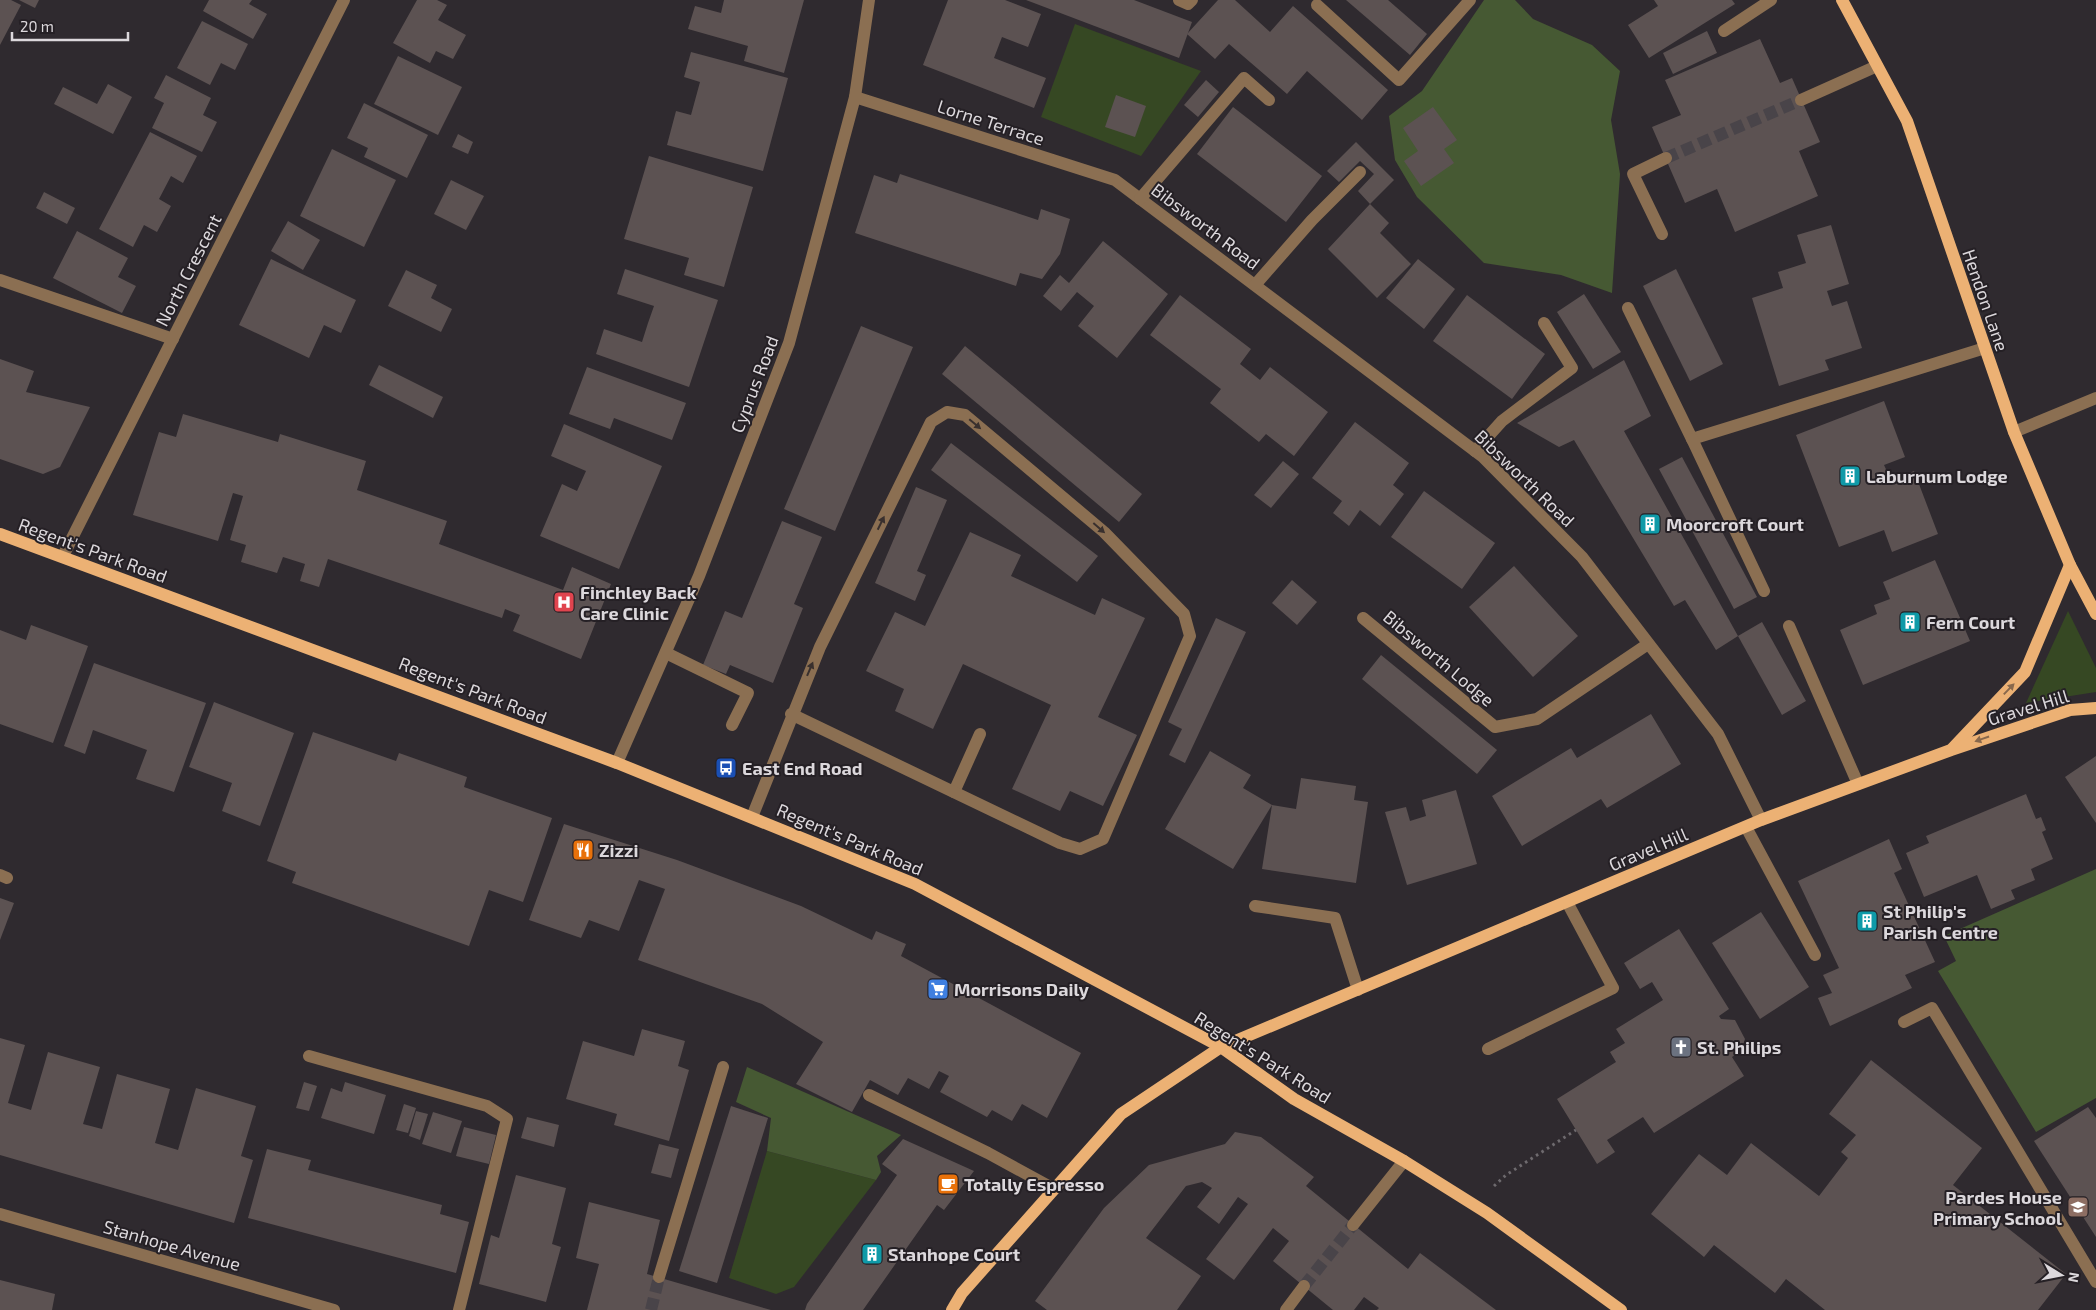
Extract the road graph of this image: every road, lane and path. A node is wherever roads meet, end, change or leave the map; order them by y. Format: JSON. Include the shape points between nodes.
{"nodes":[{"id":1,"x":344,"y":0,"type":"edge"},
{"id":2,"x":869,"y":0,"type":"edge"},
{"id":3,"x":1179,"y":0,"type":"edge"},
{"id":4,"x":1192,"y":0,"type":"edge"},
{"id":5,"x":1470,"y":0,"type":"edge"},
{"id":6,"x":1771,"y":0,"type":"edge"},
{"id":7,"x":1842,"y":0,"type":"edge"},
{"id":8,"x":1317,"y":5,"type":"dead end"},
{"id":9,"x":1724,"y":31,"type":"dead end"},
{"id":10,"x":1877,"y":66,"type":"junction"},
{"id":11,"x":855,"y":97,"type":"junction"},
{"id":12,"x":1270,"y":100,"type":"dead end"},
{"id":13,"x":1801,"y":100,"type":"tunnel mouth"},
{"id":14,"x":1666,"y":158,"type":"tunnel mouth"},
{"id":15,"x":1360,"y":172,"type":"dead end"},
{"id":16,"x":1115,"y":180,"type":"joint"},
{"id":17,"x":1140,"y":199,"type":"junction"},
{"id":18,"x":1662,"y":234,"type":"dead end"},
{"id":19,"x":0,"y":280,"type":"edge"},
{"id":20,"x":1255,"y":285,"type":"junction"},
{"id":21,"x":1628,"y":308,"type":"dead end"},
{"id":22,"x":1544,"y":323,"type":"dead end"},
{"id":23,"x":173,"y":339,"type":"junction"},
{"id":24,"x":1984,"y":348,"type":"junction"},
{"id":25,"x":2096,"y":398,"type":"edge"},
{"id":26,"x":2014,"y":432,"type":"junction"},
{"id":27,"x":1692,"y":439,"type":"junction"},
{"id":28,"x":1475,"y":451,"type":"junction"},
{"id":29,"x":0,"y":534,"type":"edge"},
{"id":30,"x":63,"y":556,"type":"junction"},
{"id":31,"x":2070,"y":564,"type":"junction"},
{"id":32,"x":1764,"y":591,"type":"dead end"},
{"id":33,"x":2096,"y":614,"type":"edge"},
{"id":34,"x":1364,"y":618,"type":"dead end"},
{"id":35,"x":1790,"y":626,"type":"dead end"},
{"id":36,"x":1648,"y":644,"type":"junction"},
{"id":37,"x":666,"y":653,"type":"junction"},
{"id":38,"x":2096,"y":708,"type":"edge"},
{"id":39,"x":791,"y":714,"type":"junction"},
{"id":40,"x":732,"y":725,"type":"dead end"},
{"id":41,"x":980,"y":734,"type":"dead end"},
{"id":42,"x":1951,"y":750,"type":"junction"},
{"id":43,"x":616,"y":763,"type":"junction"},
{"id":44,"x":1858,"y":784,"type":"junction"},
{"id":45,"x":954,"y":792,"type":"junction"},
{"id":46,"x":752,"y":817,"type":"junction"},
{"id":47,"x":1761,"y":820,"type":"junction"},
{"id":48,"x":1746,"y":827,"type":"junction"},
{"id":49,"x":1568,"y":902,"type":"junction"},
{"id":50,"x":1255,"y":906,"type":"dead end"},
{"id":51,"x":1815,"y":954,"type":"dead end"},
{"id":52,"x":1358,"y":990,"type":"junction"},
{"id":53,"x":1904,"y":1022,"type":"dead end"},
{"id":54,"x":1221,"y":1047,"type":"junction"},
{"id":55,"x":1488,"y":1049,"type":"dead end"},
{"id":56,"x":309,"y":1056,"type":"dead end"},
{"id":57,"x":722,"y":1067,"type":"dead end"},
{"id":58,"x":870,"y":1095,"type":"dead end"},
{"id":59,"x":1576,"y":1130,"type":"dead end"},
{"id":60,"x":1404,"y":1161,"type":"junction"},
{"id":61,"x":1054,"y":1189,"type":"junction"},
{"id":62,"x":1475,"y":1205,"type":"junction"},
{"id":63,"x":0,"y":1214,"type":"edge"},
{"id":64,"x":1353,"y":1225,"type":"tunnel mouth"},
{"id":65,"x":659,"y":1277,"type":"tunnel mouth"},
{"id":66,"x":2096,"y":1282,"type":"edge"},
{"id":67,"x":1304,"y":1286,"type":"tunnel mouth"},
{"id":68,"x":334,"y":1310,"type":"edge"},
{"id":69,"x":459,"y":1310,"type":"edge"},
{"id":70,"x":952,"y":1310,"type":"edge"},
{"id":71,"x":1286,"y":1310,"type":"edge"},
{"id":72,"x":1621,"y":1310,"type":"edge"}],
"edges":[{"from":1,"to":23,"type":"street","name":"North Crescent"},
{"from":2,"to":11,"type":"street","name":"Cyprus Road"},
{"from":3,"to":4,"type":"street","via":[[1188,4]]},
{"from":5,"to":8,"type":"street","via":[[1400,80]]},
{"from":6,"to":9,"type":"street"},
{"from":7,"to":10,"type":"main road","name":"Hendon Lane"},
{"from":10,"to":13,"type":"street"},
{"from":10,"to":24,"type":"main road","name":"Hendon Lane","via":[[1907,122]]},
{"from":11,"to":16,"type":"street","name":"Lorne Terrace"},
{"from":11,"to":37,"type":"street","name":"Cyprus Road","via":[[789,343]]},
{"from":12,"to":17,"type":"street","via":[[1244,78]]},
{"from":14,"to":18,"type":"street","via":[[1633,174]]},
{"from":15,"to":20,"type":"street"},
{"from":16,"to":17,"type":"street","name":"Bibsworth Road"},
{"from":17,"to":20,"type":"street","name":"Bibsworth Road"},
{"from":19,"to":23,"type":"street"},
{"from":20,"to":28,"type":"street","name":"Bibsworth Road"},
{"from":21,"to":27,"type":"street"},
{"from":22,"to":28,"type":"street","via":[[1572,368],[1502,422]]},
{"from":23,"to":30,"type":"street","name":"North Crescent"},
{"from":24,"to":26,"type":"main road","name":"Hendon Lane"},
{"from":24,"to":27,"type":"street"},
{"from":25,"to":26,"type":"street"},
{"from":26,"to":31,"type":"main road","name":"Hendon Lane"},
{"from":27,"to":32,"type":"street"},
{"from":28,"to":36,"type":"street","name":"Bibsworth Road","via":[[1582,557]]},
{"from":29,"to":30,"type":"main road","name":"Regent's Park Road"},
{"from":30,"to":43,"type":"main road","name":"Regent's Park Road"},
{"from":31,"to":33,"type":"main road","name":"Hendon Lane"},
{"from":42,"to":31,"type":"main road","one_way":true,"via":[[2025,672]]},
{"from":34,"to":36,"type":"street","name":"Bibsworth Lodge","via":[[1495,727],[1537,719]]},
{"from":35,"to":44,"type":"street"},
{"from":36,"to":47,"type":"street","name":"Bibsworth Road","via":[[1718,734]]},
{"from":37,"to":40,"type":"street","via":[[748,693]]},
{"from":37,"to":43,"type":"street","name":"Cyprus Road"},
{"from":38,"to":42,"type":"main road","name":"Gravel Hill","one_way":true,"via":[[2070,710]]},
{"from":39,"to":45,"type":"street"},
{"from":39,"to":45,"type":"street","one_way":true,"via":[[820,647],[931,422],[947,412],[964,415],[1104,532],[1184,614],[1190,636],[1103,839],[1080,849],[1060,843]]},
{"from":39,"to":46,"type":"street"},
{"from":41,"to":45,"type":"street"},
{"from":42,"to":44,"type":"main road","name":"Gravel Hill"},
{"from":43,"to":46,"type":"main road","name":"Regent's Park Road"},
{"from":44,"to":47,"type":"main road","name":"Gravel Hill"},
{"from":46,"to":54,"type":"main road","name":"Regent's Park Road","via":[[915,884]]},
{"from":47,"to":48,"type":"main road","name":"Gravel Hill"},
{"from":48,"to":49,"type":"main road","name":"Gravel Hill"},
{"from":48,"to":51,"type":"street"},
{"from":49,"to":52,"type":"main road","name":"Gravel Hill"},
{"from":49,"to":55,"type":"street","via":[[1613,988]]},
{"from":50,"to":52,"type":"street","via":[[1335,918]]},
{"from":52,"to":54,"type":"main road","name":"Gravel Hill"},
{"from":53,"to":66,"type":"street","via":[[1932,1008]]},
{"from":54,"to":60,"type":"main road","name":"Regent's Park Road","via":[[1294,1099]]},
{"from":54,"to":61,"type":"main road","via":[[1121,1114]]},
{"from":56,"to":69,"type":"street","via":[[487,1106],[507,1118]]},
{"from":57,"to":65,"type":"street"},
{"from":58,"to":61,"type":"street"},
{"from":59,"to":62,"type":"path","via":[[1506,1175]]},
{"from":60,"to":62,"type":"main road","name":"Regent's Park Road"},
{"from":60,"to":64,"type":"street"},
{"from":61,"to":70,"type":"main road","via":[[962,1293]]},
{"from":62,"to":72,"type":"main road","name":"Regent's Park Road"},
{"from":63,"to":68,"type":"street","name":"Stanhope Avenue"},
{"from":67,"to":71,"type":"street"}]}
